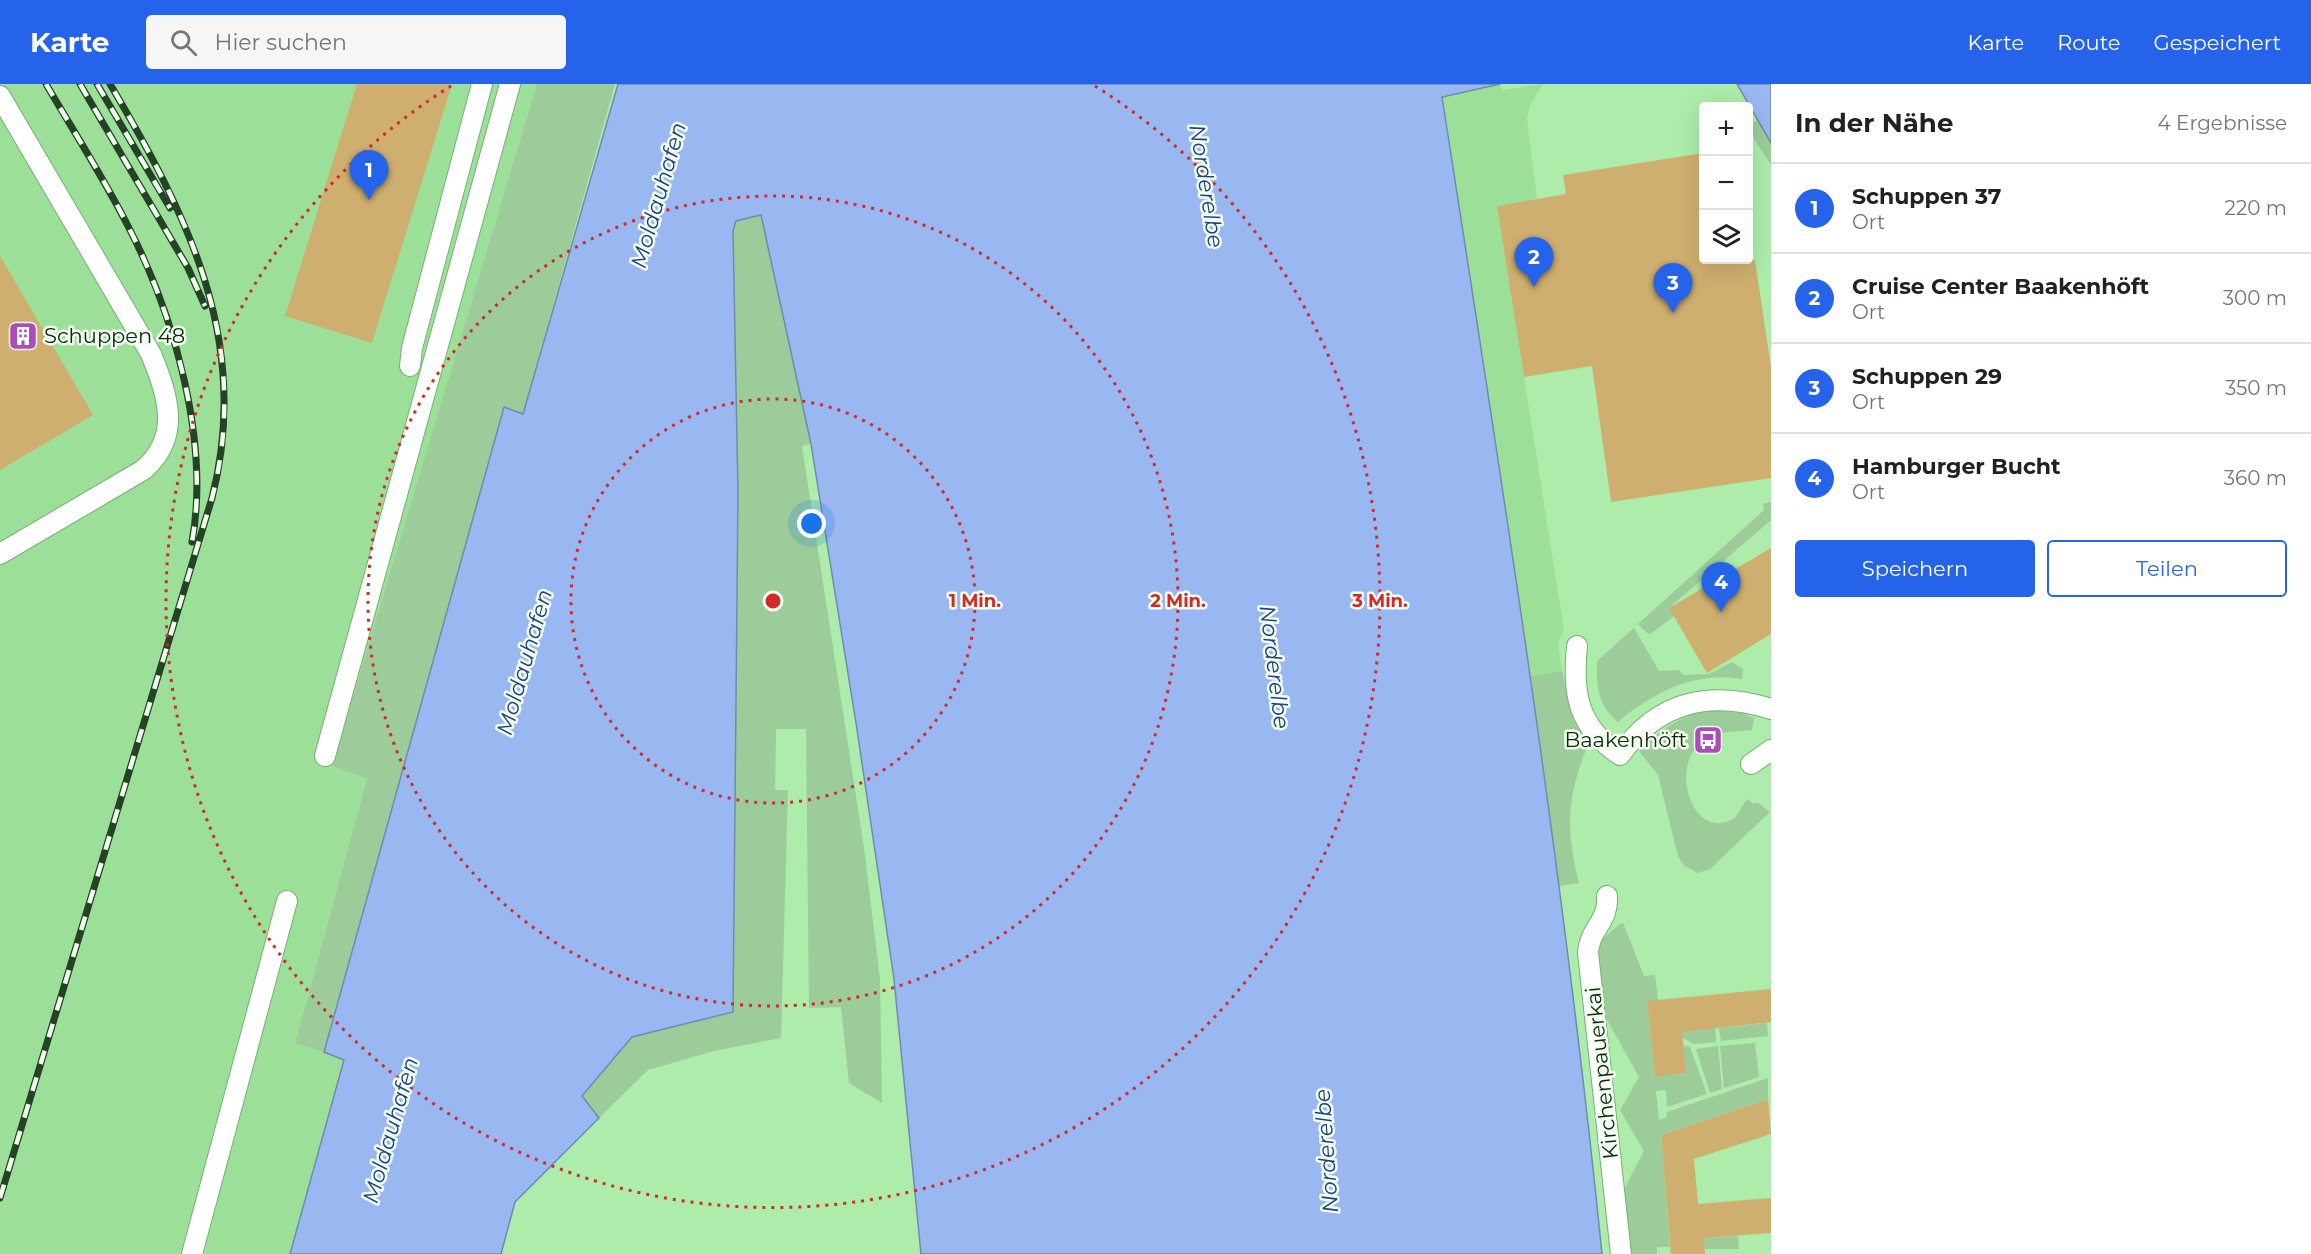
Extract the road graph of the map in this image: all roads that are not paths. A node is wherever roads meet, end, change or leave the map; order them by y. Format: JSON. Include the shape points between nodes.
{"nodes":[{"id":1,"x":482,"y":84,"type":"edge"},
{"id":2,"x":510,"y":84,"type":"edge"},
{"id":3,"x":0,"y":96,"type":"edge"},
{"id":4,"x":410,"y":366,"type":"dead end"},
{"id":5,"x":0,"y":554,"type":"edge"},
{"id":6,"x":1577,"y":646,"type":"dead end"},
{"id":7,"x":1771,"y":710,"type":"edge"},
{"id":8,"x":1771,"y":750,"type":"edge"},
{"id":9,"x":325,"y":756,"type":"dead end"},
{"id":10,"x":1751,"y":764,"type":"dead end"},
{"id":11,"x":1606,"y":896,"type":"dead end"},
{"id":12,"x":287,"y":901,"type":"dead end"},
{"id":13,"x":205,"y":1207,"type":"junction"},
{"id":14,"x":178,"y":1254,"type":"edge"},
{"id":15,"x":192,"y":1254,"type":"edge"},
{"id":16,"x":1621,"y":1254,"type":"edge"}],
"edges":[{"from":1,"to":4,"type":"lane","via":[[411,348]]},
{"from":2,"to":9,"type":"lane"},
{"from":3,"to":5,"type":"lane","via":[[151,354],[166,400],[168,426],[165,444],[143,470]]},
{"from":6,"to":7,"type":"lane","via":[[1574,677],[1587,723],[1600,741],[1620,755],[1650,723],[1692,703],[1737,700]]},
{"from":8,"to":10,"type":"lane"},
{"from":11,"to":16,"type":"lane","name":"Kirchenpauerkai","via":[[1606,915],[1591,939],[1588,953]]},
{"from":12,"to":13,"type":"lane"},
{"from":13,"to":14,"type":"lane"},
{"from":13,"to":15,"type":"lane"}]}
